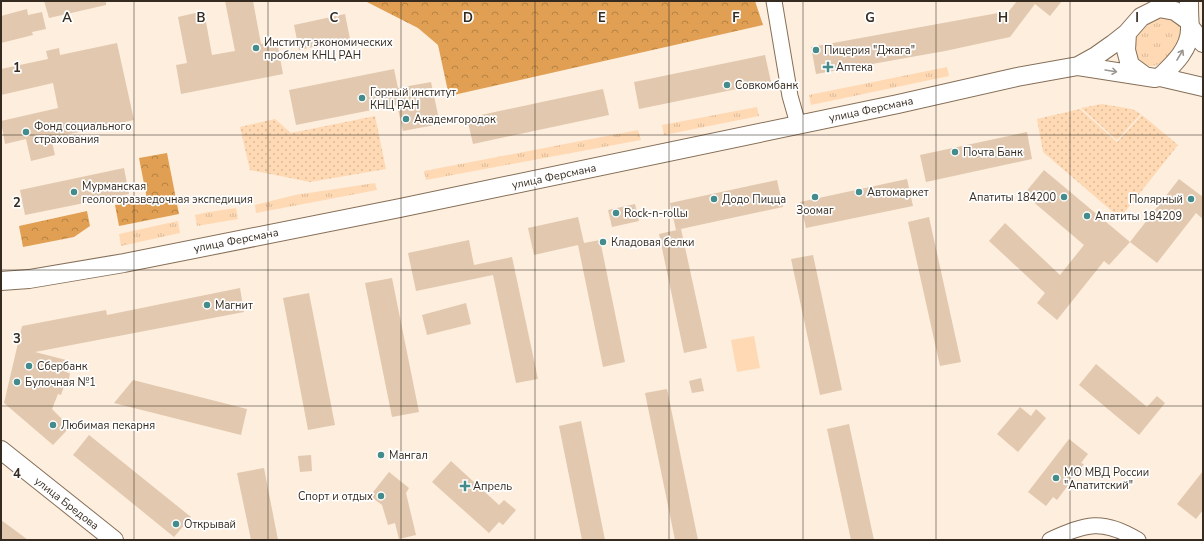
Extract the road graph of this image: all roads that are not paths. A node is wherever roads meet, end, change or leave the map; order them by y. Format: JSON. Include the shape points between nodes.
{"nodes":[{"id":1,"x":774,"y":1,"type":"edge"},
{"id":2,"x":1151,"y":1,"type":"edge"},
{"id":3,"x":1189,"y":1,"type":"edge"},
{"id":4,"x":1141,"y":17,"type":"junction"},
{"id":5,"x":1190,"y":24,"type":"junction"},
{"id":6,"x":1127,"y":33,"type":"junction"},
{"id":7,"x":1203,"y":44,"type":"edge"},
{"id":8,"x":1078,"y":66,"type":"junction"},
{"id":9,"x":1153,"y":77,"type":"junction"},
{"id":10,"x":1203,"y":87,"type":"edge"},
{"id":11,"x":798,"y":124,"type":"junction"},
{"id":12,"x":29,"y":279,"type":"junction"},
{"id":13,"x":1,"y":281,"type":"edge"},
{"id":14,"x":1,"y":288,"type":"edge"},
{"id":15,"x":1,"y":450,"type":"edge"},
{"id":16,"x":114,"y":540,"type":"edge"},
{"id":17,"x":1050,"y":540,"type":"edge"},
{"id":18,"x":1138,"y":540,"type":"edge"}],
"edges":[{"from":1,"to":11,"type":"street","via":[[790,96]]},
{"from":2,"to":4,"type":"street"},
{"from":3,"to":5,"type":"street"},
{"from":4,"to":5,"type":"street","via":[[1159,8],[1175,10]]},
{"from":4,"to":6,"type":"street"},
{"from":5,"to":7,"type":"street"},
{"from":9,"to":5,"type":"street","one_way":true,"via":[[1181,57]]},
{"from":6,"to":8,"type":"street","name":"улица Ферсмана"},
{"from":6,"to":9,"type":"street","via":[[1126,50],[1130,65]]},
{"from":8,"to":9,"type":"street","name":"улица Ферсмана","one_way":true},
{"from":8,"to":11,"type":"street","name":"улица Ферсмана"},
{"from":9,"to":10,"type":"street","name":"улица Ферсмана"},
{"from":11,"to":12,"type":"street","name":"улица Ферсмана","via":[[518,184],[124,263]]},
{"from":12,"to":13,"type":"street","name":"улица Ферсмана"},
{"from":12,"to":14,"type":"street","name":"улица Ферсмана"},
{"from":15,"to":16,"type":"street","name":"улица Бредова"},
{"from":17,"to":18,"type":"street","via":[[1072,530],[1092,526],[1108,526]]}]}
